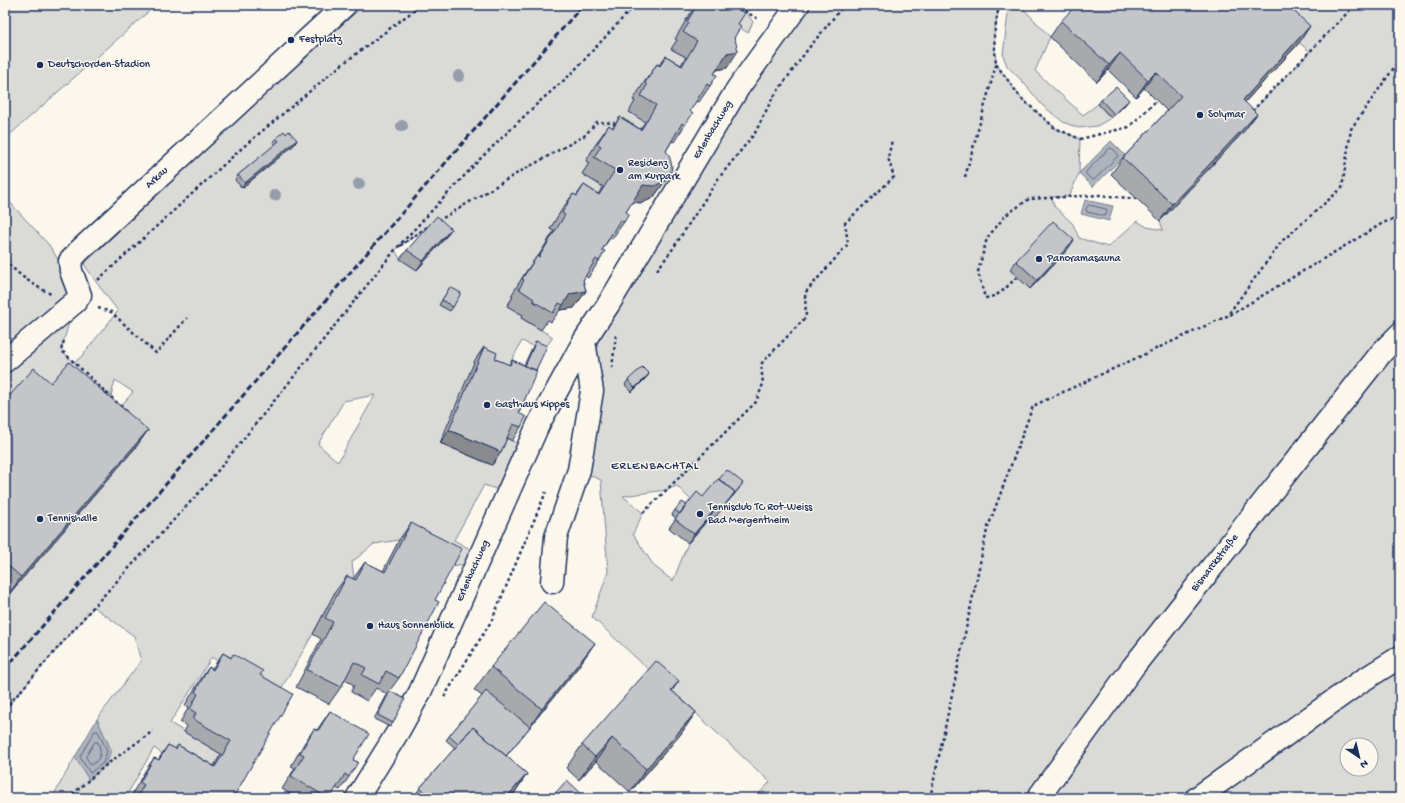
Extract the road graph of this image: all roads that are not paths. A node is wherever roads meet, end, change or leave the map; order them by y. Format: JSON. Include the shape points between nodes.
{"nodes":[{"id":1,"x":345,"y":5,"type":"edge"},
{"id":2,"x":798,"y":5,"type":"edge"},
{"id":3,"x":1400,"y":334,"type":"edge"},
{"id":4,"x":584,"y":341,"type":"junction"},
{"id":5,"x":5,"y":361,"type":"edge"},
{"id":6,"x":552,"y":582,"type":"dead end"},
{"id":7,"x":1400,"y":657,"type":"edge"},
{"id":8,"x":357,"y":798,"type":"edge"},
{"id":9,"x":1038,"y":798,"type":"edge"},
{"id":10,"x":1197,"y":798,"type":"edge"}],
"edges":[{"from":1,"to":5,"type":"street","name":"Arkau","via":[[79,251],[70,261],[80,295]]},
{"from":2,"to":4,"type":"street","name":"Erlenbachweg","via":[[738,88]]},
{"from":3,"to":9,"type":"street","name":"Bismarckstraße","via":[[1382,352],[1138,661]]},
{"from":4,"to":6,"type":"street","via":[[592,391],[579,470],[556,537]]},
{"from":4,"to":8,"type":"street","name":"Erlenbachweg","via":[[538,425],[420,692]]},
{"from":7,"to":10,"type":"street","via":[[1360,682]]}]}
